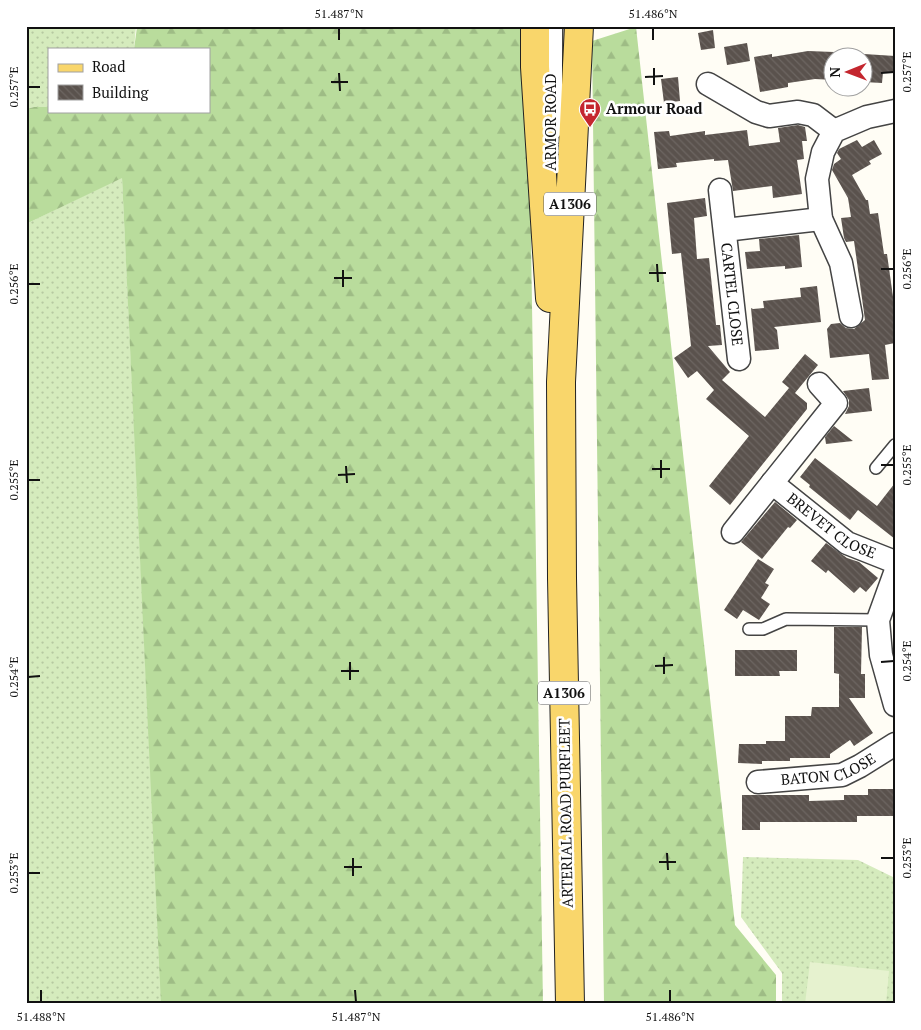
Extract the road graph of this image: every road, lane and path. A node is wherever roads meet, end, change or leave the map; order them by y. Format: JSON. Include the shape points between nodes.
{"nodes":[{"id":1,"x":535,"y":26,"type":"edge"},
{"id":2,"x":550,"y":26,"type":"edge"},
{"id":3,"x":579,"y":26,"type":"edge"},
{"id":4,"x":708,"y":84,"type":"dead end"},
{"id":5,"x":895,"y":111,"type":"edge"},
{"id":6,"x":834,"y":132,"type":"junction"},
{"id":7,"x":720,"y":190,"type":"dead end"},
{"id":8,"x":821,"y":220,"type":"junction"},
{"id":9,"x":725,"y":230,"type":"junction"},
{"id":10,"x":551,"y":308,"type":"junction"},
{"id":11,"x":851,"y":316,"type":"dead end"},
{"id":12,"x":739,"y":359,"type":"dead end"},
{"id":13,"x":560,"y":382,"type":"junction"},
{"id":14,"x":819,"y":384,"type":"dead end"},
{"id":15,"x":895,"y":445,"type":"edge"},
{"id":16,"x":876,"y":468,"type":"dead end"},
{"id":17,"x":772,"y":483,"type":"junction"},
{"id":18,"x":733,"y":532,"type":"dead end"},
{"id":19,"x":895,"y":562,"type":"edge"},
{"id":20,"x":895,"y":573,"type":"edge"},
{"id":21,"x":878,"y":620,"type":"junction"},
{"id":22,"x":750,"y":629,"type":"dead end"},
{"id":23,"x":895,"y":705,"type":"edge"},
{"id":24,"x":895,"y":744,"type":"edge"},
{"id":25,"x":758,"y":782,"type":"dead end"},
{"id":26,"x":570,"y":1004,"type":"edge"}],
"edges":[{"from":1,"to":10,"type":"main road","name":"ARTERIAL ROAD PURFLEET","number":"A1306"},
{"from":2,"to":10,"type":"street","name":"ARMOR ROAD"},
{"from":3,"to":13,"type":"main road","name":"ARTERIAL ROAD PURFLEET","number":"A1306"},
{"from":4,"to":6,"type":"street","via":[[756,112],[769,116],[798,112],[813,115]]},
{"from":5,"to":6,"type":"street","via":[[867,117]]},
{"from":6,"to":8,"type":"street","via":[[823,152],[817,179]]},
{"from":7,"to":9,"type":"street","name":"CARTEL CLOSE"},
{"from":8,"to":9,"type":"street","name":"CARTEL CLOSE"},
{"from":8,"to":11,"type":"street","via":[[841,263]]},
{"from":9,"to":12,"type":"street","name":"CARTEL CLOSE"},
{"from":10,"to":13,"type":"main road","name":"ARTERIAL ROAD PURFLEET","number":"A1306"},
{"from":13,"to":26,"type":"main road","name":"ARTERIAL ROAD PURFLEET","number":"A1306"},
{"from":14,"to":17,"type":"street","name":"BREVET CLOSE","via":[[836,403]]},
{"from":15,"to":16,"type":"lane"},
{"from":17,"to":18,"type":"street","name":"BREVET CLOSE"},
{"from":17,"to":19,"type":"street","name":"BREVET CLOSE","via":[[847,543]]},
{"from":20,"to":21,"type":"street"},
{"from":21,"to":22,"type":"lane","via":[[786,620],[763,629]]},
{"from":21,"to":23,"type":"street","via":[[881,655]]},
{"from":24,"to":25,"type":"street","name":"BATON CLOSE","via":[[842,775]]}]}
